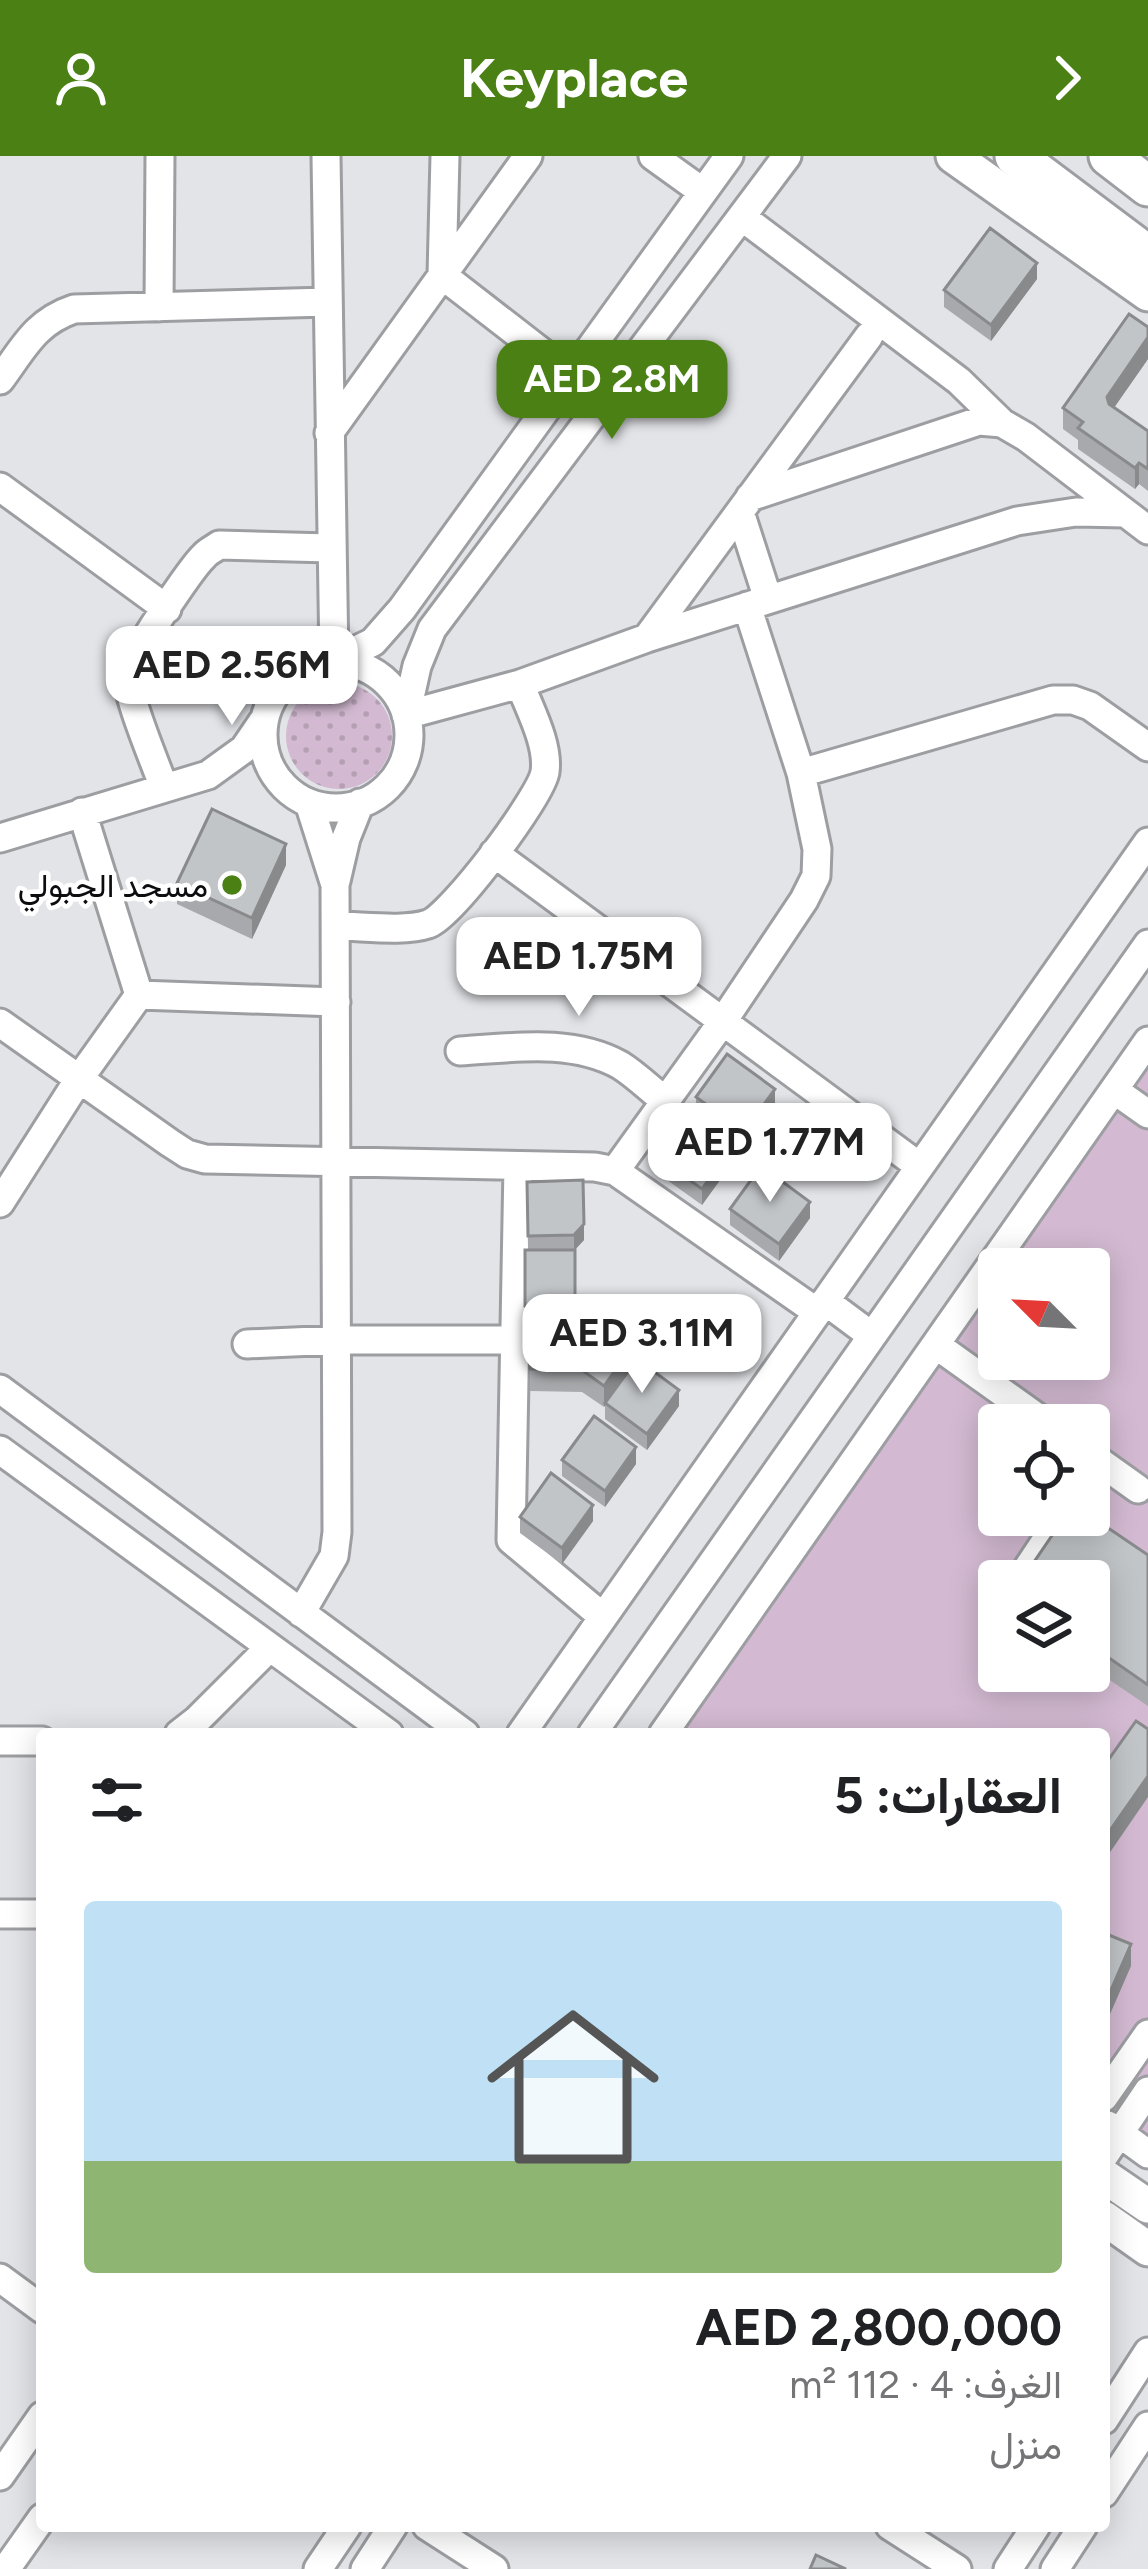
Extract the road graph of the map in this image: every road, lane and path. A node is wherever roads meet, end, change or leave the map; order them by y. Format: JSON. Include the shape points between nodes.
{"nodes":[{"id":1,"x":160,"y":156,"type":"edge"},
{"id":2,"x":326,"y":156,"type":"edge"},
{"id":3,"x":446,"y":156,"type":"edge"},
{"id":4,"x":528,"y":156,"type":"edge"},
{"id":5,"x":652,"y":156,"type":"edge"},
{"id":6,"x":729,"y":156,"type":"edge"},
{"id":7,"x":787,"y":156,"type":"edge"},
{"id":8,"x":953,"y":156,"type":"edge"},
{"id":9,"x":1014,"y":156,"type":"edge"},
{"id":10,"x":1109,"y":156,"type":"edge"},
{"id":11,"x":1148,"y":186,"type":"edge"},
{"id":12,"x":703,"y":192,"type":"junction"},
{"id":13,"x":742,"y":217,"type":"junction"},
{"id":14,"x":1148,"y":256,"type":"edge"},
{"id":15,"x":442,"y":275,"type":"junction"},
{"id":16,"x":1148,"y":283,"type":"edge"},
{"id":17,"x":1148,"y":294,"type":"edge"},
{"id":18,"x":328,"y":302,"type":"junction"},
{"id":19,"x":159,"y":307,"type":"junction"},
{"id":20,"x":869,"y":336,"type":"dead end"},
{"id":21,"x":571,"y":375,"type":"junction"},
{"id":22,"x":0,"y":380,"type":"edge"},
{"id":23,"x":1002,"y":423,"type":"junction"},
{"id":24,"x":329,"y":433,"type":"junction"},
{"id":25,"x":0,"y":487,"type":"edge"},
{"id":26,"x":745,"y":504,"type":"junction"},
{"id":27,"x":1125,"y":513,"type":"junction"},
{"id":28,"x":1148,"y":530,"type":"edge"},
{"id":29,"x":330,"y":548,"type":"junction"},
{"id":30,"x":758,"y":603,"type":"junction"},
{"id":31,"x":166,"y":609,"type":"junction"},
{"id":32,"x":647,"y":638,"type":"junction"},
{"id":33,"x":334,"y":662,"type":"junction"},
{"id":34,"x":520,"y":684,"type":"junction"},
{"id":35,"x":406,"y":715,"type":"junction"},
{"id":36,"x":264,"y":720,"type":"junction"},
{"id":37,"x":1148,"y":747,"type":"edge"},
{"id":38,"x":801,"y":773,"type":"junction"},
{"id":39,"x":208,"y":776,"type":"junction"},
{"id":40,"x":283,"y":787,"type":"junction"},
{"id":41,"x":164,"y":788,"type":"junction"},
{"id":42,"x":309,"y":803,"type":"junction"},
{"id":43,"x":360,"y":803,"type":"junction"},
{"id":44,"x":82,"y":812,"type":"junction"},
{"id":45,"x":0,"y":838,"type":"edge"},
{"id":46,"x":1148,"y":842,"type":"edge"},
{"id":47,"x":494,"y":853,"type":"junction"},
{"id":48,"x":335,"y":885,"type":"junction"},
{"id":49,"x":335,"y":926,"type":"junction"},
{"id":50,"x":1148,"y":944,"type":"edge"},
{"id":51,"x":139,"y":995,"type":"junction"},
{"id":52,"x":336,"y":1002,"type":"junction"},
{"id":53,"x":722,"y":1021,"type":"junction"},
{"id":54,"x":0,"y":1023,"type":"edge"},
{"id":55,"x":1148,"y":1041,"type":"edge"},
{"id":56,"x":460,"y":1051,"type":"dead end"},
{"id":57,"x":79,"y":1079,"type":"junction"},
{"id":58,"x":1114,"y":1090,"type":"junction"},
{"id":59,"x":665,"y":1101,"type":"junction"},
{"id":60,"x":1148,"y":1114,"type":"edge"},
{"id":61,"x":337,"y":1162,"type":"junction"},
{"id":62,"x":518,"y":1166,"type":"junction"},
{"id":63,"x":920,"y":1166,"type":"junction"},
{"id":64,"x":615,"y":1171,"type":"junction"},
{"id":65,"x":0,"y":1203,"type":"edge"},
{"id":66,"x":821,"y":1307,"type":"junction"},
{"id":67,"x":872,"y":1336,"type":"junction"},
{"id":68,"x":337,"y":1340,"type":"junction"},
{"id":69,"x":515,"y":1340,"type":"junction"},
{"id":70,"x":247,"y":1344,"type":"dead end"},
{"id":71,"x":935,"y":1345,"type":"junction"},
{"id":72,"x":0,"y":1389,"type":"edge"},
{"id":73,"x":1018,"y":1404,"type":"edge"},
{"id":74,"x":0,"y":1450,"type":"edge"},
{"id":75,"x":1110,"y":1474,"type":"edge"},
{"id":76,"x":1138,"y":1489,"type":"dead end"},
{"id":77,"x":301,"y":1612,"type":"junction"},
{"id":78,"x":603,"y":1616,"type":"junction"},
{"id":79,"x":270,"y":1647,"type":"junction"},
{"id":80,"x":199,"y":1728,"type":"edge"},
{"id":81,"x":381,"y":1728,"type":"edge"},
{"id":82,"x":457,"y":1728,"type":"edge"},
{"id":83,"x":525,"y":1728,"type":"edge"},
{"id":84,"x":596,"y":1728,"type":"edge"},
{"id":85,"x":667,"y":1728,"type":"edge"},
{"id":86,"x":0,"y":1741,"type":"edge"},
{"id":87,"x":36,"y":1741,"type":"edge"},
{"id":88,"x":0,"y":1914,"type":"edge"},
{"id":89,"x":36,"y":1914,"type":"edge"},
{"id":90,"x":1148,"y":2034,"type":"edge"},
{"id":91,"x":1110,"y":2088,"type":"edge"},
{"id":92,"x":1148,"y":2091,"type":"edge"},
{"id":93,"x":1110,"y":2136,"type":"edge"},
{"id":94,"x":1110,"y":2137,"type":"edge"},
{"id":95,"x":1148,"y":2154,"type":"edge"},
{"id":96,"x":1110,"y":2180,"type":"edge"},
{"id":97,"x":1148,"y":2206,"type":"edge"},
{"id":98,"x":1110,"y":2222,"type":"edge"},
{"id":99,"x":1148,"y":2249,"type":"edge"},
{"id":100,"x":0,"y":2278,"type":"edge"},
{"id":101,"x":36,"y":2305,"type":"edge"},
{"id":102,"x":1148,"y":2353,"type":"edge"},
{"id":103,"x":1110,"y":2411,"type":"edge"},
{"id":104,"x":36,"y":2425,"type":"edge"},
{"id":105,"x":1148,"y":2426,"type":"edge"},
{"id":106,"x":0,"y":2476,"type":"edge"},
{"id":107,"x":1110,"y":2484,"type":"edge"},
{"id":108,"x":36,"y":2526,"type":"edge"},
{"id":109,"x":343,"y":2532,"type":"edge"},
{"id":110,"x":389,"y":2532,"type":"edge"},
{"id":111,"x":436,"y":2532,"type":"edge"},
{"id":112,"x":1032,"y":2532,"type":"edge"},
{"id":113,"x":1079,"y":2532,"type":"edge"},
{"id":114,"x":930,"y":2537,"type":"edge"},
{"id":115,"x":6,"y":2569,"type":"edge"},
{"id":116,"x":318,"y":2569,"type":"edge"},
{"id":117,"x":364,"y":2569,"type":"edge"},
{"id":118,"x":494,"y":2569,"type":"edge"},
{"id":119,"x":957,"y":2569,"type":"edge"},
{"id":120,"x":1008,"y":2569,"type":"edge"},
{"id":121,"x":1055,"y":2569,"type":"edge"}],
"edges":[{"from":1,"to":19,"type":"street"},
{"from":2,"to":18,"type":"street"},
{"from":3,"to":15,"type":"street"},
{"from":4,"to":15,"type":"street"},
{"from":5,"to":12,"type":"street"},
{"from":6,"to":12,"type":"street"},
{"from":7,"to":13,"type":"street"},
{"from":8,"to":17,"type":"main road"},
{"from":9,"to":14,"type":"highway"},
{"from":9,"to":16,"type":"main road"},
{"from":10,"to":11,"type":"highway"},
{"from":12,"to":21,"type":"street"},
{"from":13,"to":23,"type":"street"},
{"from":13,"to":35,"type":"street","via":[[432,629]]},
{"from":15,"to":21,"type":"street"},
{"from":15,"to":24,"type":"street"},
{"from":18,"to":19,"type":"street"},
{"from":18,"to":24,"type":"street"},
{"from":19,"to":22,"type":"street","via":[[53,316]]},
{"from":20,"to":26,"type":"street"},
{"from":21,"to":33,"type":"street","via":[[402,609],[373,642]]},
{"from":23,"to":26,"type":"street","via":[[979,422]]},
{"from":23,"to":27,"type":"street"},
{"from":24,"to":29,"type":"street"},
{"from":25,"to":31,"type":"street"},
{"from":26,"to":30,"type":"street"},
{"from":26,"to":32,"type":"street"},
{"from":27,"to":28,"type":"street"},
{"from":27,"to":30,"type":"street","via":[[1017,521]]},
{"from":29,"to":31,"type":"street","via":[[219,545]]},
{"from":29,"to":33,"type":"street"},
{"from":30,"to":32,"type":"street"},
{"from":30,"to":38,"type":"street"},
{"from":31,"to":41,"type":"street","via":[[127,674]]},
{"from":32,"to":34,"type":"street"},
{"from":33,"to":35,"type":"street","via":[[379,676]]},
{"from":33,"to":36,"type":"street","via":[[289,678]]},
{"from":34,"to":35,"type":"street"},
{"from":34,"to":47,"type":"street","via":[[546,768]]},
{"from":35,"to":43,"type":"street","via":[[404,763],[391,783]]},
{"from":36,"to":39,"type":"street","via":[[244,749]]},
{"from":36,"to":40,"type":"street","via":[[262,744]]},
{"from":37,"to":38,"type":"street","via":[[1090,706],[1053,700]]},
{"from":38,"to":53,"type":"street","via":[[816,876]]},
{"from":39,"to":40,"type":"street"},
{"from":39,"to":41,"type":"street"},
{"from":40,"to":42,"type":"street"},
{"from":41,"to":44,"type":"street"},
{"from":42,"to":43,"type":"street"},
{"from":42,"to":48,"type":"street"},
{"from":43,"to":48,"type":"street"},
{"from":44,"to":45,"type":"street"},
{"from":44,"to":51,"type":"street"},
{"from":46,"to":63,"type":"street"},
{"from":47,"to":49,"type":"street","via":[[435,922]]},
{"from":47,"to":53,"type":"street"},
{"from":48,"to":49,"type":"street"},
{"from":49,"to":52,"type":"street"},
{"from":50,"to":67,"type":"street"},
{"from":51,"to":52,"type":"street"},
{"from":51,"to":57,"type":"street"},
{"from":52,"to":61,"type":"street"},
{"from":53,"to":59,"type":"street"},
{"from":53,"to":63,"type":"street"},
{"from":54,"to":57,"type":"street"},
{"from":55,"to":58,"type":"street"},
{"from":56,"to":59,"type":"street","via":[[560,1047],[596,1055]]},
{"from":57,"to":61,"type":"street","via":[[188,1154]]},
{"from":57,"to":65,"type":"street"},
{"from":58,"to":60,"type":"street"},
{"from":58,"to":71,"type":"street"},
{"from":59,"to":64,"type":"street"},
{"from":61,"to":62,"type":"street"},
{"from":61,"to":68,"type":"street"},
{"from":62,"to":64,"type":"street"},
{"from":62,"to":69,"type":"street"},
{"from":63,"to":66,"type":"street"},
{"from":64,"to":66,"type":"street"},
{"from":66,"to":67,"type":"street"},
{"from":66,"to":78,"type":"street"},
{"from":67,"to":84,"type":"street"},
{"from":68,"to":69,"type":"street"},
{"from":68,"to":70,"type":"street"},
{"from":68,"to":77,"type":"street","via":[[334,1556]]},
{"from":69,"to":78,"type":"street","via":[[512,1540]]},
{"from":71,"to":73,"type":"street"},
{"from":71,"to":85,"type":"street"},
{"from":72,"to":77,"type":"street"},
{"from":74,"to":79,"type":"street"},
{"from":75,"to":76,"type":"street"},
{"from":77,"to":82,"type":"street"},
{"from":78,"to":83,"type":"street"},
{"from":79,"to":80,"type":"street"},
{"from":79,"to":81,"type":"street"},
{"from":86,"to":87,"type":"street"},
{"from":88,"to":89,"type":"street"},
{"from":90,"to":91,"type":"street"},
{"from":92,"to":93,"type":"street"},
{"from":94,"to":95,"type":"street"},
{"from":96,"to":97,"type":"main road"},
{"from":98,"to":99,"type":"main road"},
{"from":100,"to":101,"type":"street"},
{"from":102,"to":103,"type":"street"},
{"from":104,"to":106,"type":"street"},
{"from":105,"to":107,"type":"street"},
{"from":108,"to":115,"type":"street"},
{"from":109,"to":116,"type":"street"},
{"from":110,"to":117,"type":"street"},
{"from":111,"to":118,"type":"street"},
{"from":112,"to":120,"type":"street"},
{"from":113,"to":121,"type":"street"},
{"from":114,"to":119,"type":"street"}]}
